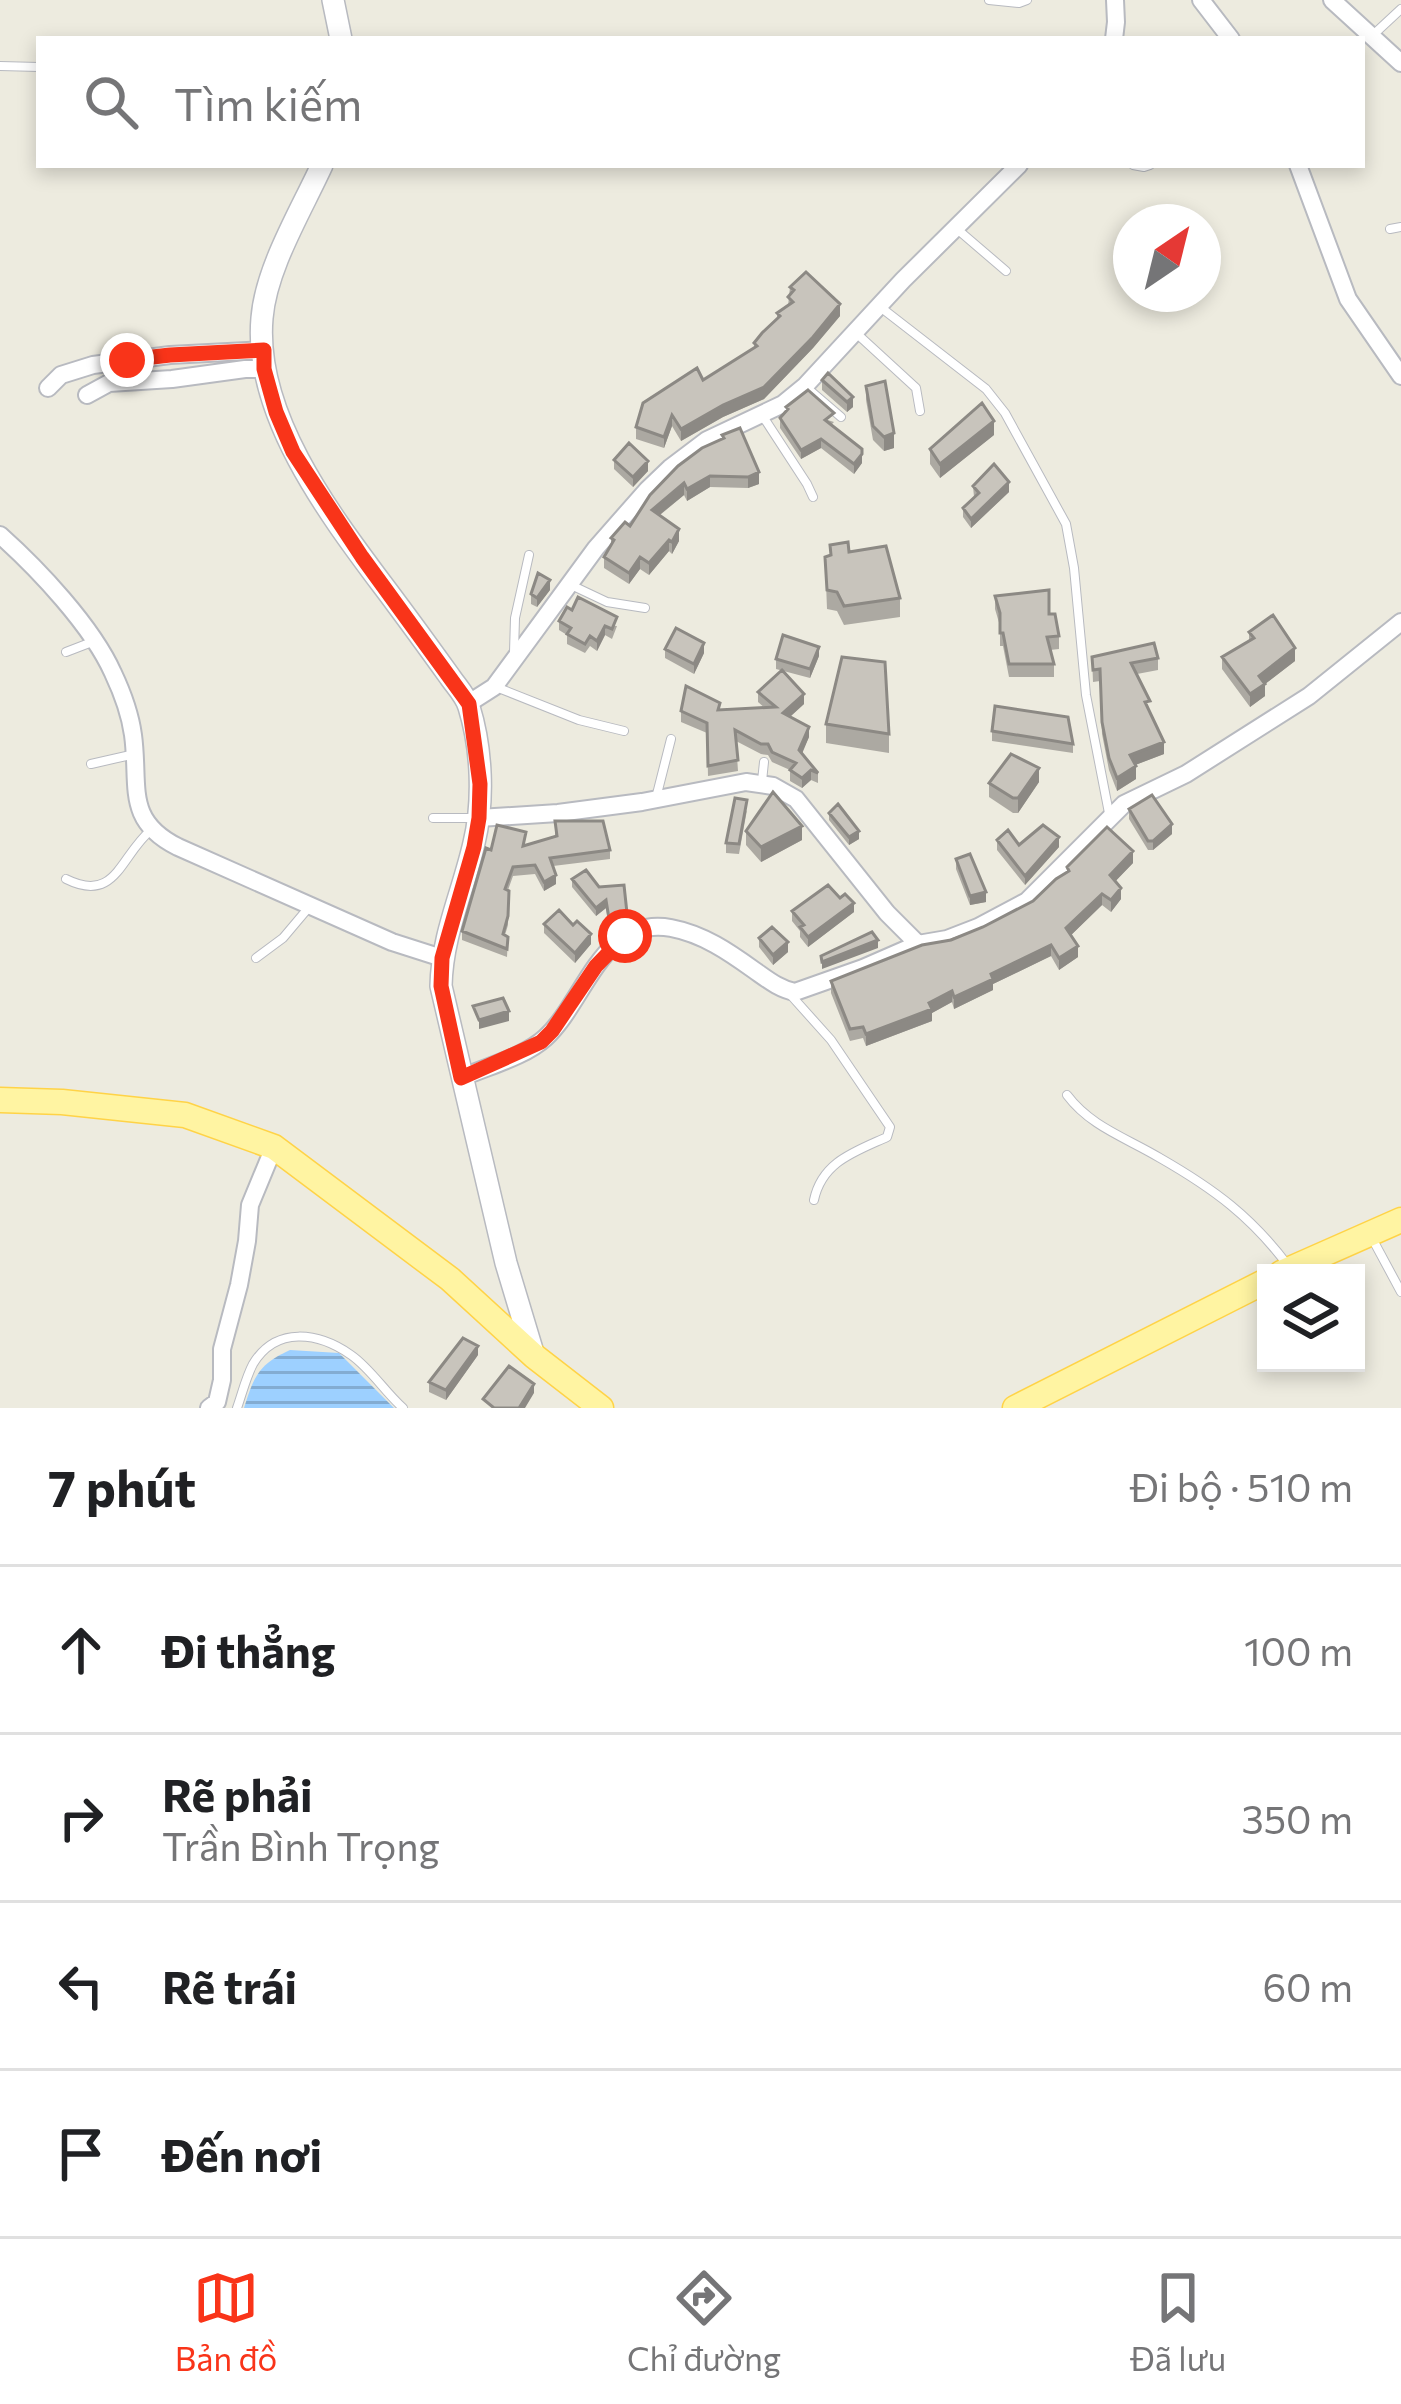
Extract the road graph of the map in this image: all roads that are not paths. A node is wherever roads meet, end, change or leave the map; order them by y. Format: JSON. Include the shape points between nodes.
{"nodes":[{"id":1,"x":333,"y":0,"type":"edge"},
{"id":2,"x":988,"y":0,"type":"edge"},
{"id":3,"x":1027,"y":0,"type":"edge"},
{"id":4,"x":1115,"y":0,"type":"edge"},
{"id":5,"x":1202,"y":0,"type":"edge"},
{"id":6,"x":1332,"y":0,"type":"edge"},
{"id":7,"x":1401,"y":9,"type":"edge"},
{"id":8,"x":1372,"y":35,"type":"junction"},
{"id":9,"x":340,"y":36,"type":"edge"},
{"id":10,"x":1114,"y":36,"type":"edge"},
{"id":11,"x":1229,"y":36,"type":"edge"},
{"id":12,"x":1401,"y":63,"type":"edge"},
{"id":13,"x":0,"y":66,"type":"edge"},
{"id":14,"x":36,"y":67,"type":"edge"},
{"id":15,"x":321,"y":168,"type":"edge"},
{"id":16,"x":1016,"y":168,"type":"edge"},
{"id":17,"x":1299,"y":168,"type":"edge"},
{"id":18,"x":1401,"y":227,"type":"edge"},
{"id":19,"x":956,"y":228,"type":"junction"},
{"id":20,"x":1390,"y":230,"type":"dead end"},
{"id":21,"x":1006,"y":271,"type":"dead end"},
{"id":22,"x":878,"y":305,"type":"junction"},
{"id":23,"x":854,"y":331,"type":"junction"},
{"id":24,"x":264,"y":360,"type":"junction"},
{"id":25,"x":1401,"y":376,"type":"edge"},
{"id":26,"x":805,"y":386,"type":"junction"},
{"id":27,"x":48,"y":388,"type":"dead end"},
{"id":28,"x":87,"y":395,"type":"dead end"},
{"id":29,"x":920,"y":412,"type":"dead end"},
{"id":30,"x":761,"y":414,"type":"junction"},
{"id":31,"x":841,"y":417,"type":"dead end"},
{"id":32,"x":813,"y":497,"type":"dead end"},
{"id":33,"x":0,"y":536,"type":"edge"},
{"id":34,"x":530,"y":555,"type":"dead end"},
{"id":35,"x":569,"y":584,"type":"junction"},
{"id":36,"x":645,"y":608,"type":"dead end"},
{"id":37,"x":1401,"y":622,"type":"edge"},
{"id":38,"x":94,"y":641,"type":"junction"},
{"id":39,"x":66,"y":652,"type":"dead end"},
{"id":40,"x":514,"y":659,"type":"junction"},
{"id":41,"x":494,"y":687,"type":"junction"},
{"id":42,"x":469,"y":704,"type":"junction"},
{"id":43,"x":624,"y":731,"type":"dead end"},
{"id":44,"x":671,"y":739,"type":"dead end"},
{"id":45,"x":135,"y":754,"type":"junction"},
{"id":46,"x":764,"y":762,"type":"dead end"},
{"id":47,"x":91,"y":764,"type":"dead end"},
{"id":48,"x":762,"y":783,"type":"junction"},
{"id":49,"x":656,"y":800,"type":"junction"},
{"id":50,"x":433,"y":818,"type":"dead end"},
{"id":51,"x":479,"y":818,"type":"junction"},
{"id":52,"x":1110,"y":819,"type":"junction"},
{"id":53,"x":151,"y":830,"type":"junction"},
{"id":54,"x":66,"y":879,"type":"dead end"},
{"id":55,"x":310,"y":905,"type":"junction"},
{"id":56,"x":918,"y":944,"type":"junction"},
{"id":57,"x":256,"y":958,"type":"dead end"},
{"id":58,"x":442,"y":958,"type":"junction"},
{"id":59,"x":787,"y":991,"type":"junction"},
{"id":60,"x":461,"y":1078,"type":"junction"},
{"id":61,"x":1067,"y":1095,"type":"dead end"},
{"id":62,"x":0,"y":1100,"type":"edge"},
{"id":63,"x":274,"y":1147,"type":"junction"},
{"id":64,"x":814,"y":1200,"type":"dead end"},
{"id":65,"x":1401,"y":1220,"type":"edge"},
{"id":66,"x":1369,"y":1233,"type":"junction"},
{"id":67,"x":1282,"y":1264,"type":"edge"},
{"id":68,"x":1301,"y":1264,"type":"edge"},
{"id":69,"x":1257,"y":1286,"type":"edge"},
{"id":70,"x":1401,"y":1292,"type":"edge"},
{"id":71,"x":534,"y":1355,"type":"junction"},
{"id":72,"x":209,"y":1408,"type":"edge"},
{"id":73,"x":237,"y":1408,"type":"edge"},
{"id":74,"x":403,"y":1408,"type":"edge"},
{"id":75,"x":601,"y":1408,"type":"edge"},
{"id":76,"x":1015,"y":1408,"type":"edge"}],
"edges":[{"from":1,"to":9,"type":"street"},
{"from":2,"to":3,"type":"lane"},
{"from":4,"to":10,"type":"street"},
{"from":5,"to":11,"type":"street"},
{"from":6,"to":8,"type":"street"},
{"from":7,"to":8,"type":"lane"},
{"from":8,"to":12,"type":"street"},
{"from":13,"to":14,"type":"lane"},
{"from":15,"to":24,"type":"street","via":[[270,280]]},
{"from":16,"to":19,"type":"street"},
{"from":17,"to":25,"type":"street","via":[[1348,298]]},
{"from":18,"to":20,"type":"lane"},
{"from":19,"to":21,"type":"lane"},
{"from":19,"to":22,"type":"street"},
{"from":22,"to":23,"type":"street"},
{"from":22,"to":52,"type":"lane","via":[[986,389],[1066,524]]},
{"from":23,"to":26,"type":"street"},
{"from":23,"to":29,"type":"lane","via":[[916,388]]},
{"from":24,"to":27,"type":"street","via":[[170,355],[93,365]]},
{"from":24,"to":28,"type":"street","via":[[172,380],[109,383]]},
{"from":24,"to":42,"type":"street","via":[[293,452]]},
{"from":26,"to":30,"type":"street"},
{"from":26,"to":31,"type":"lane"},
{"from":30,"to":32,"type":"lane"},
{"from":30,"to":35,"type":"street","via":[[670,468]]},
{"from":33,"to":38,"type":"street"},
{"from":34,"to":40,"type":"lane"},
{"from":35,"to":36,"type":"lane"},
{"from":35,"to":40,"type":"street"},
{"from":37,"to":52,"type":"street","via":[[1309,696]]},
{"from":38,"to":39,"type":"lane"},
{"from":38,"to":45,"type":"street","via":[[128,707]]},
{"from":40,"to":41,"type":"street"},
{"from":41,"to":42,"type":"street"},
{"from":41,"to":43,"type":"lane"},
{"from":42,"to":51,"type":"street"},
{"from":44,"to":49,"type":"lane"},
{"from":45,"to":47,"type":"lane"},
{"from":45,"to":53,"type":"street","via":[[140,811]]},
{"from":46,"to":48,"type":"lane"},
{"from":48,"to":49,"type":"street"},
{"from":48,"to":56,"type":"street","via":[[796,799]]},
{"from":49,"to":51,"type":"street"},
{"from":50,"to":51,"type":"lane"},
{"from":51,"to":58,"type":"street"},
{"from":52,"to":56,"type":"street","via":[[1027,901]]},
{"from":53,"to":54,"type":"lane","via":[[106,884]]},
{"from":53,"to":55,"type":"street"},
{"from":55,"to":57,"type":"lane"},
{"from":55,"to":58,"type":"street"},
{"from":56,"to":59,"type":"street"},
{"from":58,"to":60,"type":"street"},
{"from":59,"to":60,"type":"street","via":[[694,934],[649,927],[612,947],[541,1042]]},
{"from":59,"to":64,"type":"lane","via":[[890,1127],[887,1137],[826,1171]]},
{"from":60,"to":71,"type":"street"},
{"from":61,"to":67,"type":"lane","via":[[1088,1119],[1236,1207]]},
{"from":62,"to":63,"type":"main road","via":[[185,1115]]},
{"from":63,"to":71,"type":"main road","via":[[450,1279]]},
{"from":63,"to":72,"type":"street","via":[[250,1205],[223,1380]]},
{"from":65,"to":66,"type":"main road"},
{"from":66,"to":68,"type":"main road"},
{"from":66,"to":70,"type":"lane"},
{"from":69,"to":76,"type":"main road"},
{"from":71,"to":75,"type":"main road"},
{"from":73,"to":74,"type":"lane","via":[[270,1343],[295,1334],[353,1356]]}]}
